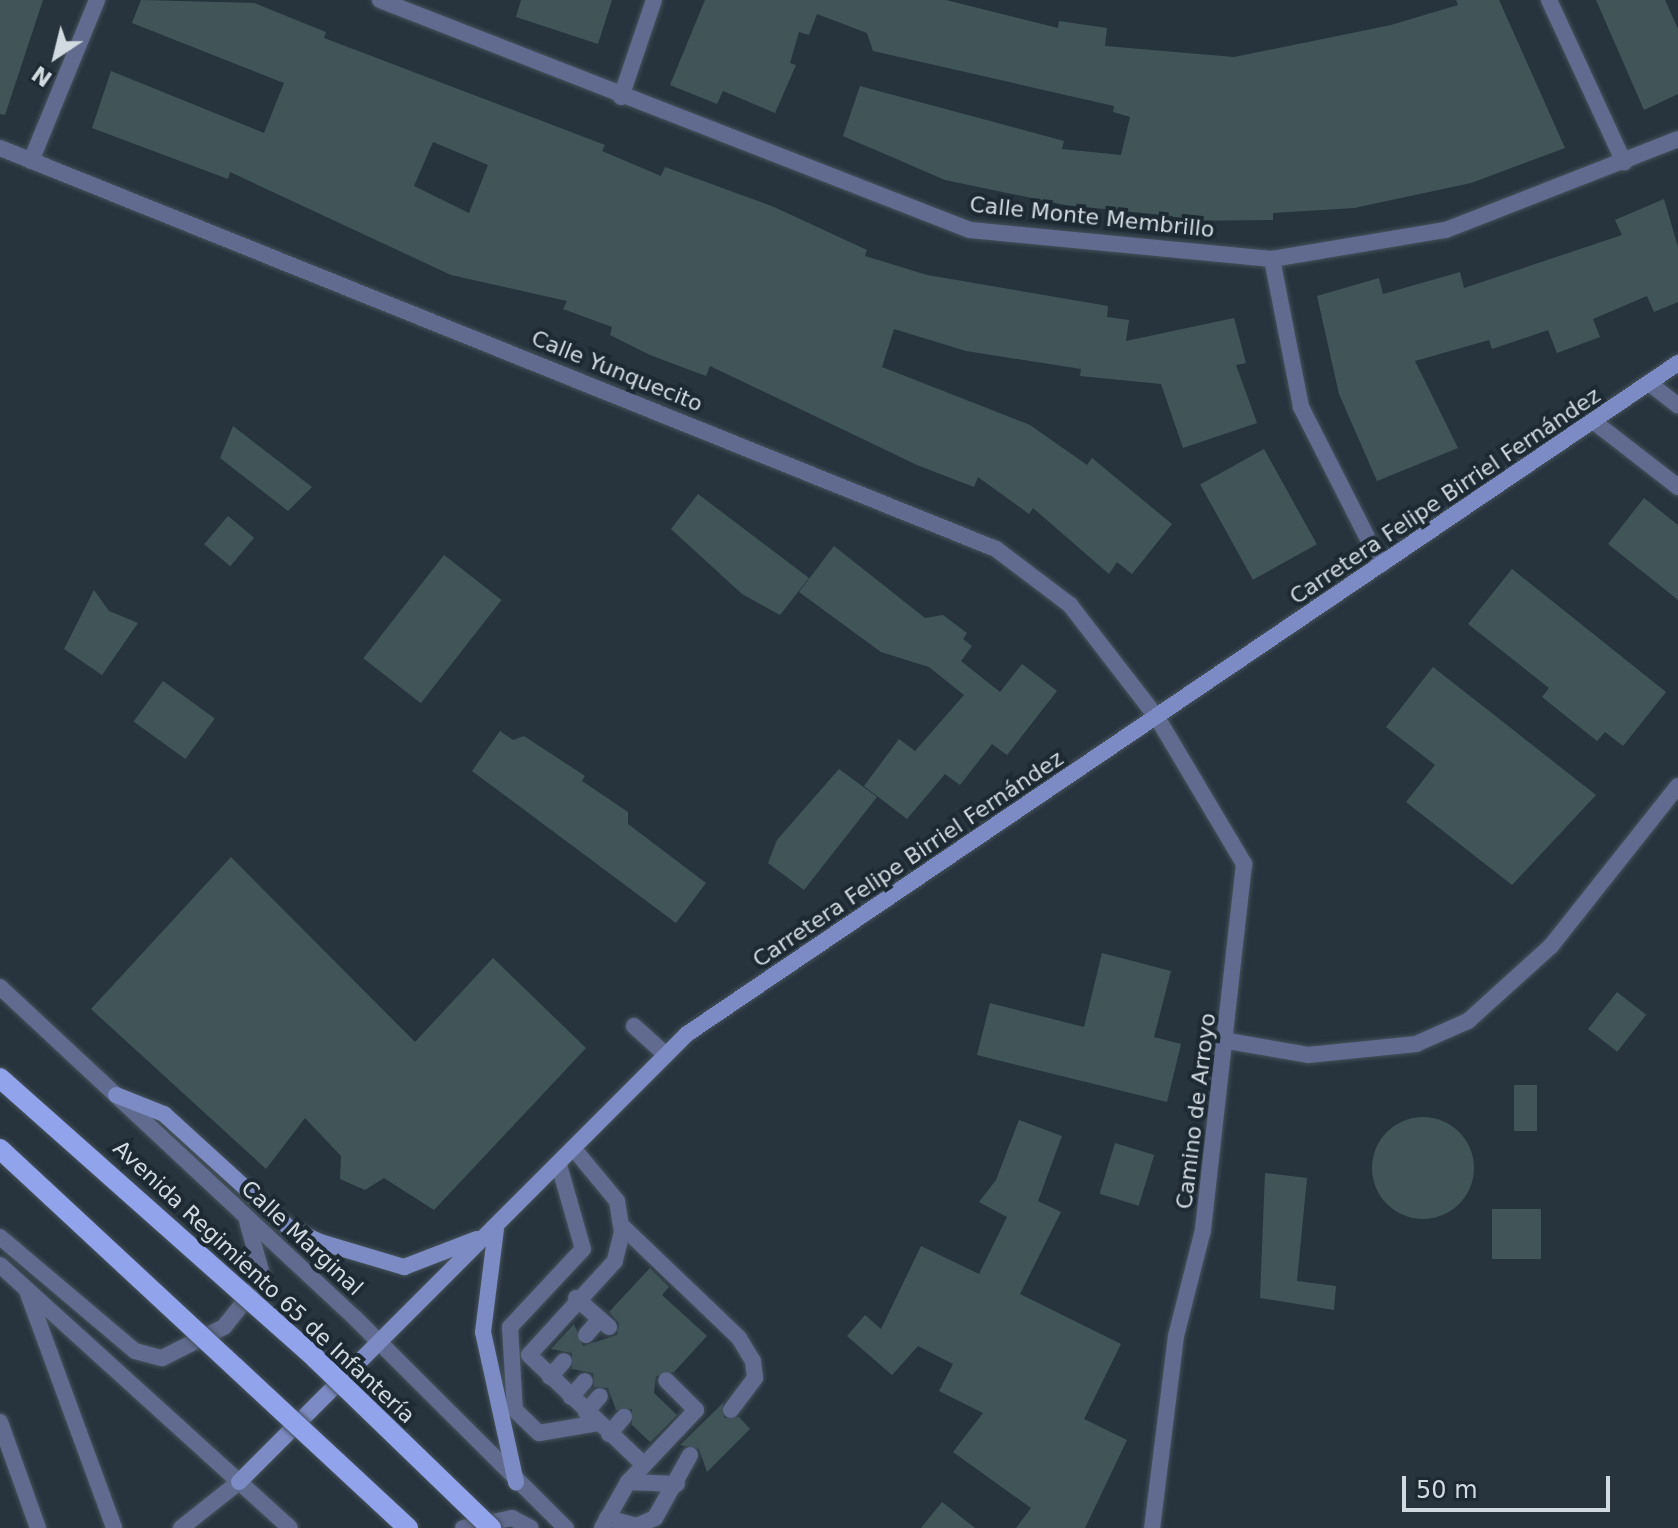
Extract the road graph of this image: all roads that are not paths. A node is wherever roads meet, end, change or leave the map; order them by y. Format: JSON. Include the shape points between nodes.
{"nodes":[{"id":1,"x":97,"y":0,"type":"edge"},
{"id":2,"x":380,"y":0,"type":"edge"},
{"id":3,"x":654,"y":0,"type":"edge"},
{"id":4,"x":1549,"y":0,"type":"edge"},
{"id":5,"x":621,"y":97,"type":"junction"},
{"id":6,"x":1678,"y":139,"type":"edge"},
{"id":7,"x":0,"y":148,"type":"edge"},
{"id":8,"x":31,"y":161,"type":"junction"},
{"id":9,"x":1624,"y":162,"type":"junction"},
{"id":10,"x":1272,"y":259,"type":"junction"},
{"id":11,"x":1678,"y":363,"type":"edge"},
{"id":12,"x":1649,"y":383,"type":"junction"},
{"id":13,"x":1678,"y":406,"type":"edge"},
{"id":14,"x":1593,"y":421,"type":"junction"},
{"id":15,"x":1678,"y":487,"type":"edge"},
{"id":16,"x":1381,"y":565,"type":"junction"},
{"id":17,"x":1158,"y":719,"type":"junction"},
{"id":18,"x":1678,"y":786,"type":"edge"},
{"id":19,"x":0,"y":987,"type":"edge"},
{"id":20,"x":634,"y":1026,"type":"dead end"},
{"id":21,"x":1228,"y":1041,"type":"junction"},
{"id":22,"x":666,"y":1055,"type":"junction"},
{"id":23,"x":0,"y":1078,"type":"edge"},
{"id":24,"x":116,"y":1095,"type":"junction"},
{"id":25,"x":0,"y":1149,"type":"edge"},
{"id":26,"x":574,"y":1149,"type":"junction"},
{"id":27,"x":559,"y":1165,"type":"junction"},
{"id":28,"x":243,"y":1213,"type":"junction"},
{"id":29,"x":622,"y":1226,"type":"junction"},
{"id":30,"x":496,"y":1229,"type":"junction"},
{"id":31,"x":0,"y":1237,"type":"edge"},
{"id":32,"x":0,"y":1265,"type":"edge"},
{"id":33,"x":24,"y":1286,"type":"junction"},
{"id":34,"x":576,"y":1298,"type":"junction"},
{"id":35,"x":586,"y":1335,"type":"dead end"},
{"id":36,"x":379,"y":1343,"type":"junction"},
{"id":37,"x":564,"y":1361,"type":"dead end"},
{"id":38,"x":550,"y":1377,"type":"junction"},
{"id":39,"x":666,"y":1380,"type":"dead end"},
{"id":40,"x":585,"y":1381,"type":"dead end"},
{"id":41,"x":600,"y":1396,"type":"dead end"},
{"id":42,"x":571,"y":1397,"type":"junction"},
{"id":43,"x":731,"y":1410,"type":"dead end"},
{"id":44,"x":624,"y":1417,"type":"dead end"},
{"id":45,"x":0,"y":1422,"type":"edge"},
{"id":46,"x":598,"y":1423,"type":"junction"},
{"id":47,"x":690,"y":1455,"type":"dead end"},
{"id":48,"x":644,"y":1465,"type":"junction"},
{"id":49,"x":239,"y":1482,"type":"junction"},
{"id":50,"x":516,"y":1482,"type":"junction"},
{"id":51,"x":628,"y":1482,"type":"junction"},
{"id":52,"x":677,"y":1484,"type":"junction"},
{"id":53,"x":604,"y":1523,"type":"edge"},
{"id":54,"x":38,"y":1528,"type":"edge"},
{"id":55,"x":114,"y":1528,"type":"edge"},
{"id":56,"x":181,"y":1528,"type":"edge"},
{"id":57,"x":290,"y":1528,"type":"edge"},
{"id":58,"x":408,"y":1528,"type":"edge"},
{"id":59,"x":463,"y":1528,"type":"edge"},
{"id":60,"x":491,"y":1528,"type":"edge"},
{"id":61,"x":531,"y":1528,"type":"edge"},
{"id":62,"x":566,"y":1528,"type":"edge"},
{"id":63,"x":1152,"y":1528,"type":"edge"}],
"edges":[{"from":1,"to":8,"type":"street"},
{"from":2,"to":5,"type":"street","name":"Calle Monte Membrillo"},
{"from":3,"to":5,"type":"street"},
{"from":4,"to":9,"type":"street"},
{"from":5,"to":10,"type":"street","name":"Calle Monte Membrillo","via":[[970,230]]},
{"from":6,"to":9,"type":"street","name":"Calle Monte Membrillo"},
{"from":7,"to":8,"type":"street","name":"Calle Yunquecito"},
{"from":8,"to":17,"type":"street","name":"Calle Yunquecito","via":[[996,549],[1070,605]]},
{"from":9,"to":10,"type":"street","name":"Calle Monte Membrillo","via":[[1446,230]]},
{"from":10,"to":16,"type":"street","via":[[1301,407]]},
{"from":11,"to":12,"type":"street","name":"Carretera Felipe Birriel Fernández"},
{"from":12,"to":13,"type":"street"},
{"from":12,"to":14,"type":"street","name":"Carretera Felipe Birriel Fernández"},
{"from":14,"to":15,"type":"street"},
{"from":14,"to":16,"type":"street","name":"Carretera Felipe Birriel Fernández"},
{"from":16,"to":17,"type":"street","name":"Carretera Felipe Birriel Fernández"},
{"from":17,"to":21,"type":"street","name":"Camino de Arroyo","via":[[1244,864]]},
{"from":17,"to":22,"type":"street","name":"Carretera Felipe Birriel Fernández","via":[[687,1034]]},
{"from":18,"to":21,"type":"street","via":[[1551,946],[1468,1021],[1416,1044],[1308,1055]]},
{"from":19,"to":24,"type":"street","name":"Calle Marginal"},
{"from":20,"to":22,"type":"street"},
{"from":21,"to":63,"type":"street","name":"Camino de Arroyo","via":[[1203,1230],[1176,1336]]},
{"from":22,"to":26,"type":"street","name":"Carretera Felipe Birriel Fernández"},
{"from":23,"to":60,"type":"main road","name":"Avenida Regimiento 65 de Infantería","bridge":true,"via":[[315,1358]]},
{"from":24,"to":28,"type":"street","name":"Calle Marginal"},
{"from":24,"to":30,"type":"street","via":[[164,1114],[288,1227],[371,1262],[404,1267],[430,1261]]},
{"from":25,"to":58,"type":"main road","bridge":true},
{"from":26,"to":27,"type":"street","name":"Carretera Felipe Birriel Fernández"},
{"from":26,"to":29,"type":"street","via":[[617,1201]]},
{"from":27,"to":30,"type":"street","name":"Carretera Felipe Birriel Fernández"},
{"from":27,"to":46,"type":"street","via":[[583,1249],[510,1327],[515,1410],[539,1433]]},
{"from":28,"to":31,"type":"street","via":[[263,1278],[224,1327],[162,1358],[135,1351]]},
{"from":28,"to":36,"type":"street","name":"Calle Marginal"},
{"from":29,"to":34,"type":"street","via":[[615,1261]]},
{"from":29,"to":43,"type":"street","via":[[739,1338],[753,1361],[755,1378]]},
{"from":30,"to":36,"type":"street","name":"Carretera Felipe Birriel Fernández"},
{"from":30,"to":50,"type":"street","via":[[483,1332]]},
{"from":32,"to":33,"type":"street"},
{"from":33,"to":49,"type":"street"},
{"from":33,"to":55,"type":"street"},
{"from":34,"to":35,"type":"street","via":[[604,1323]]},
{"from":34,"to":38,"type":"street","via":[[529,1355]]},
{"from":36,"to":49,"type":"street","name":"Carretera Felipe Birriel Fernández"},
{"from":36,"to":50,"type":"street","name":"Calle Marginal"},
{"from":37,"to":38,"type":"street"},
{"from":38,"to":42,"type":"street"},
{"from":39,"to":48,"type":"street","via":[[696,1410]]},
{"from":40,"to":42,"type":"street"},
{"from":41,"to":46,"type":"street"},
{"from":42,"to":46,"type":"street"},
{"from":44,"to":46,"type":"street"},
{"from":45,"to":54,"type":"street"},
{"from":46,"to":48,"type":"street"},
{"from":47,"to":52,"type":"street"},
{"from":48,"to":51,"type":"street"},
{"from":49,"to":56,"type":"street"},
{"from":49,"to":57,"type":"street"},
{"from":50,"to":62,"type":"street","name":"Calle Marginal"},
{"from":51,"to":52,"type":"street"},
{"from":51,"to":53,"type":"street"},
{"from":52,"to":53,"type":"street","via":[[655,1518],[636,1526]]},
{"from":59,"to":61,"type":"street","via":[[512,1518]]}]}
